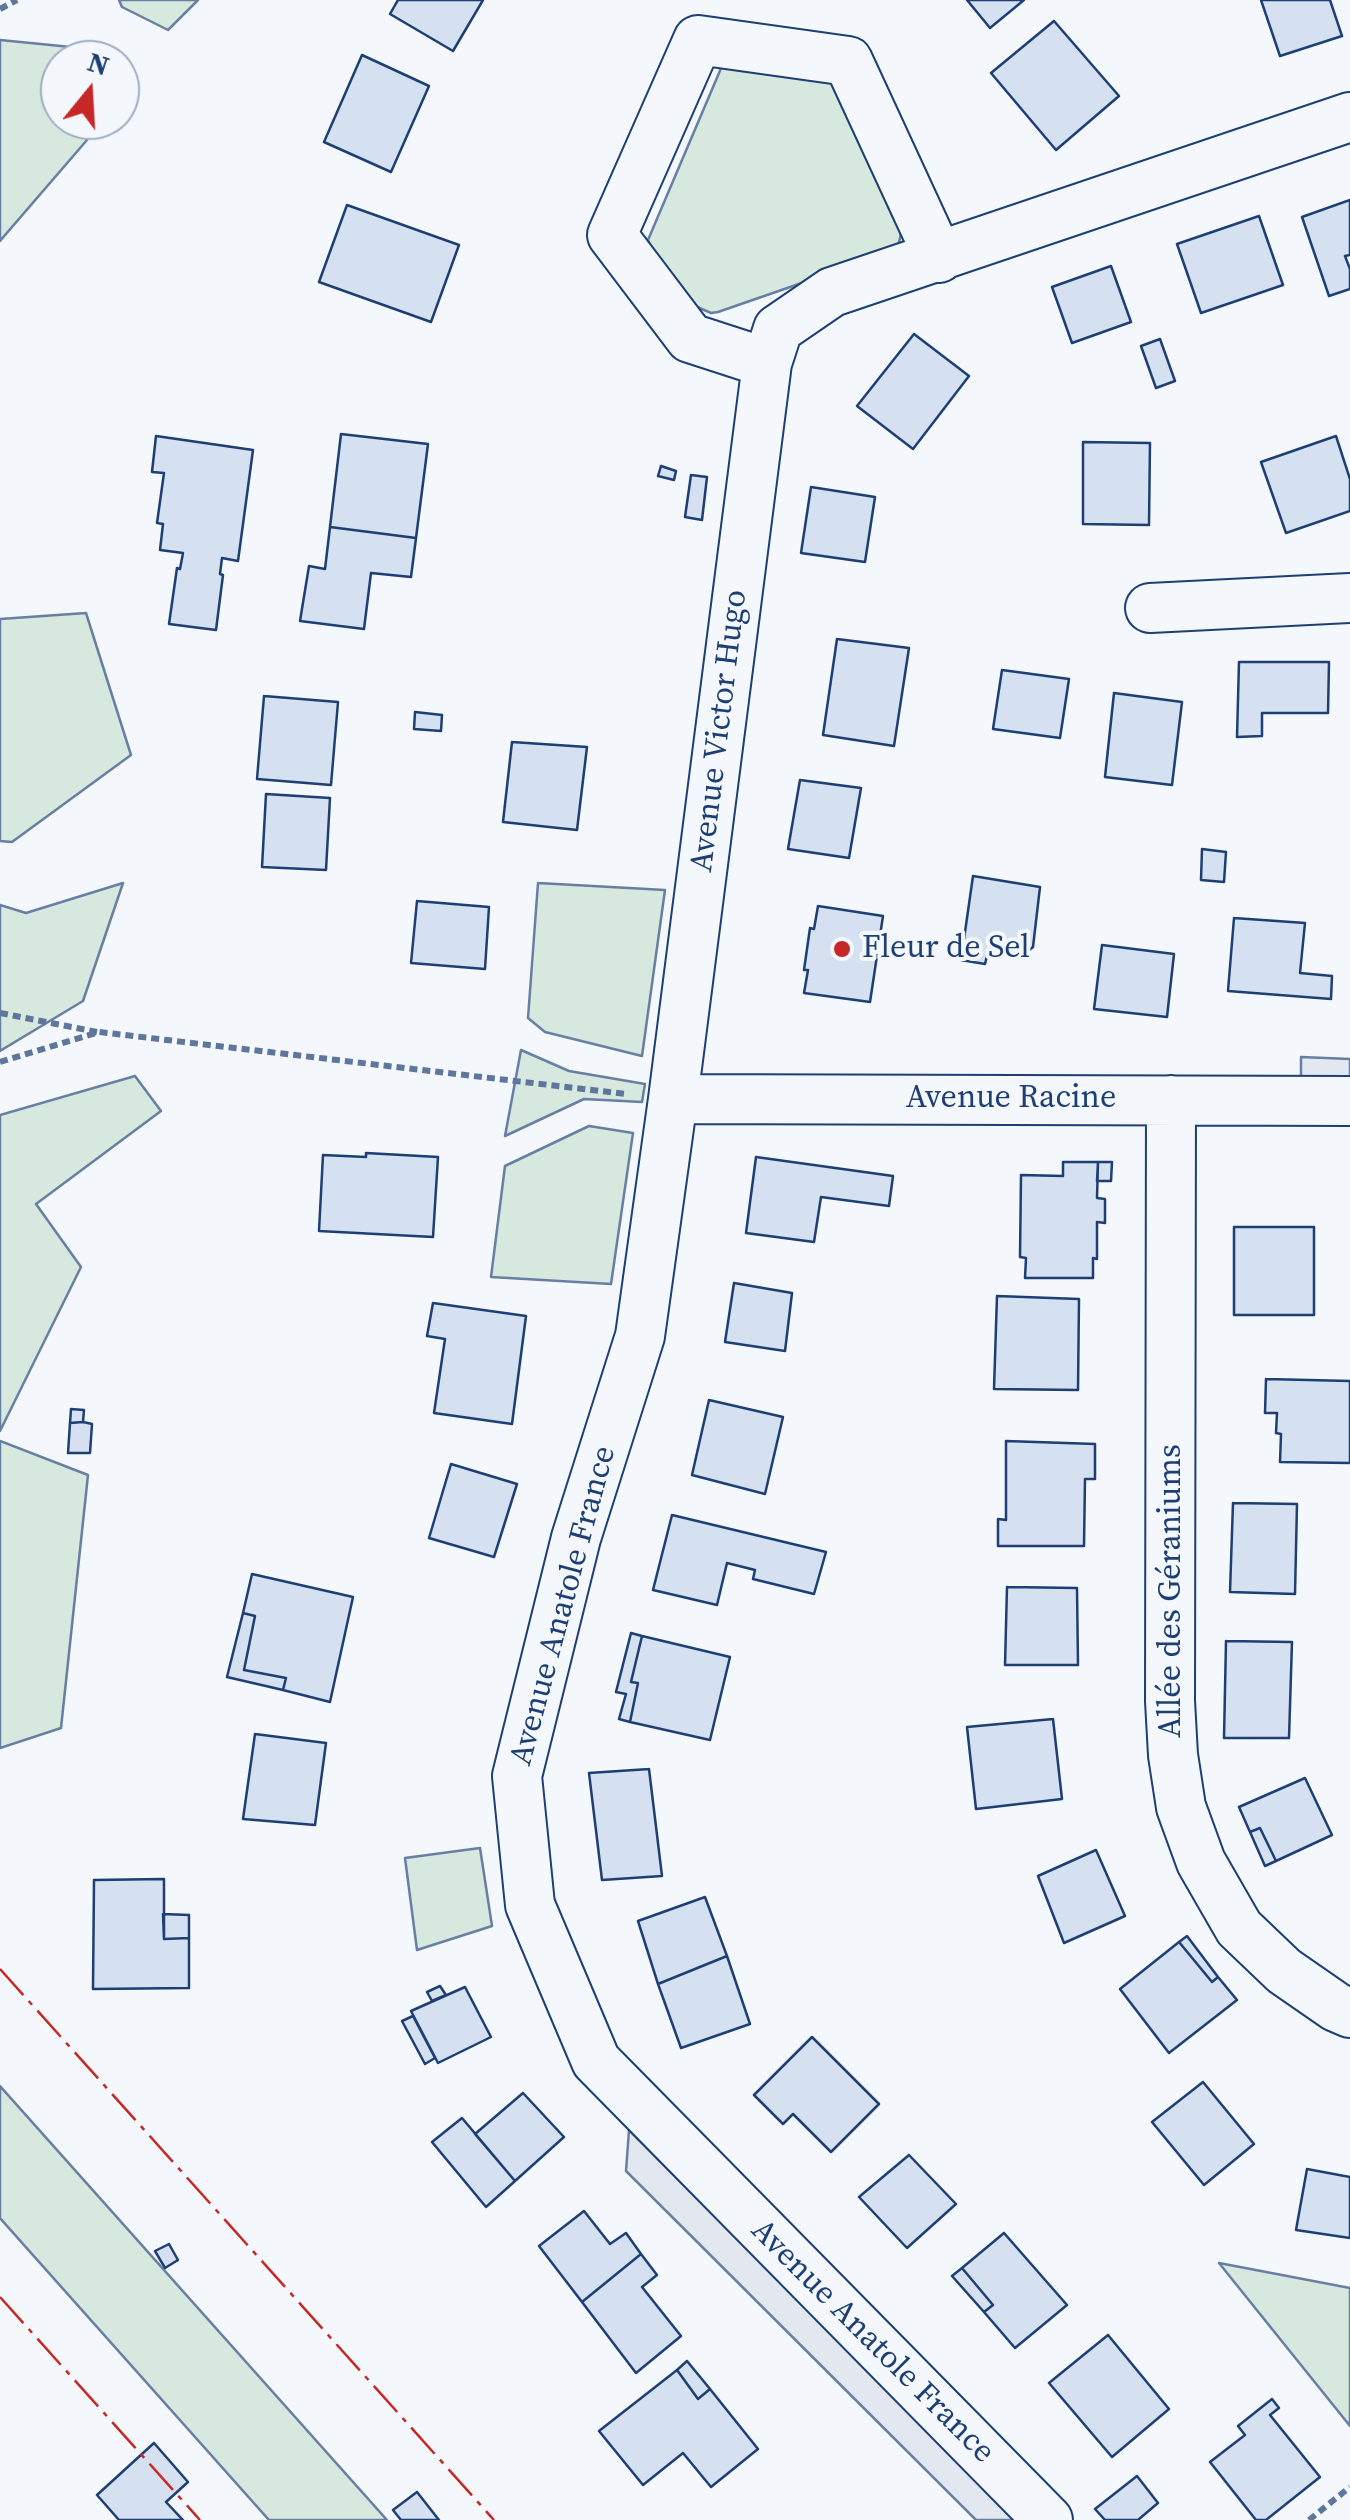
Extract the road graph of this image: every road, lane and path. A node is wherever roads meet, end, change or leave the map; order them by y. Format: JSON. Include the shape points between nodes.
{"nodes":[{"id":1,"x":18,"y":0,"type":"edge"},
{"id":2,"x":0,"y":9,"type":"edge"},
{"id":3,"x":1350,"y":116,"type":"edge"},
{"id":4,"x":939,"y":258,"type":"junction"},
{"id":5,"x":768,"y":364,"type":"junction"},
{"id":6,"x":1350,"y":598,"type":"edge"},
{"id":7,"x":1150,"y":608,"type":"dead end"},
{"id":8,"x":0,"y":1013,"type":"edge"},
{"id":9,"x":98,"y":1032,"type":"junction"},
{"id":10,"x":0,"y":1062,"type":"edge"},
{"id":11,"x":673,"y":1099,"type":"junction"},
{"id":12,"x":1172,"y":1100,"type":"junction"},
{"id":13,"x":1350,"y":1102,"type":"edge"},
{"id":14,"x":1350,"y":2012,"type":"edge"},
{"id":15,"x":1350,"y":2487,"type":"edge"},
{"id":16,"x":1048,"y":2520,"type":"edge"},
{"id":17,"x":1308,"y":2520,"type":"edge"}],
"edges":[{"from":1,"to":2,"type":"path"},
{"from":3,"to":4,"type":"street","name":"Avenue Victor Hugo"},
{"from":4,"to":5,"type":"street","name":"Avenue Victor Hugo","via":[[832,292],[778,329]]},
{"from":4,"to":5,"type":"street","via":[[848,61],[698,40],[612,235],[690,338]]},
{"from":5,"to":11,"type":"street","name":"Avenue Victor Hugo"},
{"from":6,"to":7,"type":"street"},
{"from":8,"to":9,"type":"path"},
{"from":9,"to":10,"type":"path"},
{"from":9,"to":11,"type":"path"},
{"from":11,"to":12,"type":"street","name":"Avenue Racine"},
{"from":11,"to":16,"type":"street","name":"Avenue Anatole France","via":[[640,1336],[576,1538],[517,1776],[530,1906],[596,2061]]},
{"from":12,"to":13,"type":"street","name":"Avenue Racine"},
{"from":12,"to":14,"type":"street","name":"Allée des Géraniums","via":[[1170,1701],[1180,1807],[1201,1862],[1239,1928],[1284,1971]]},
{"from":15,"to":17,"type":"path"}]}
